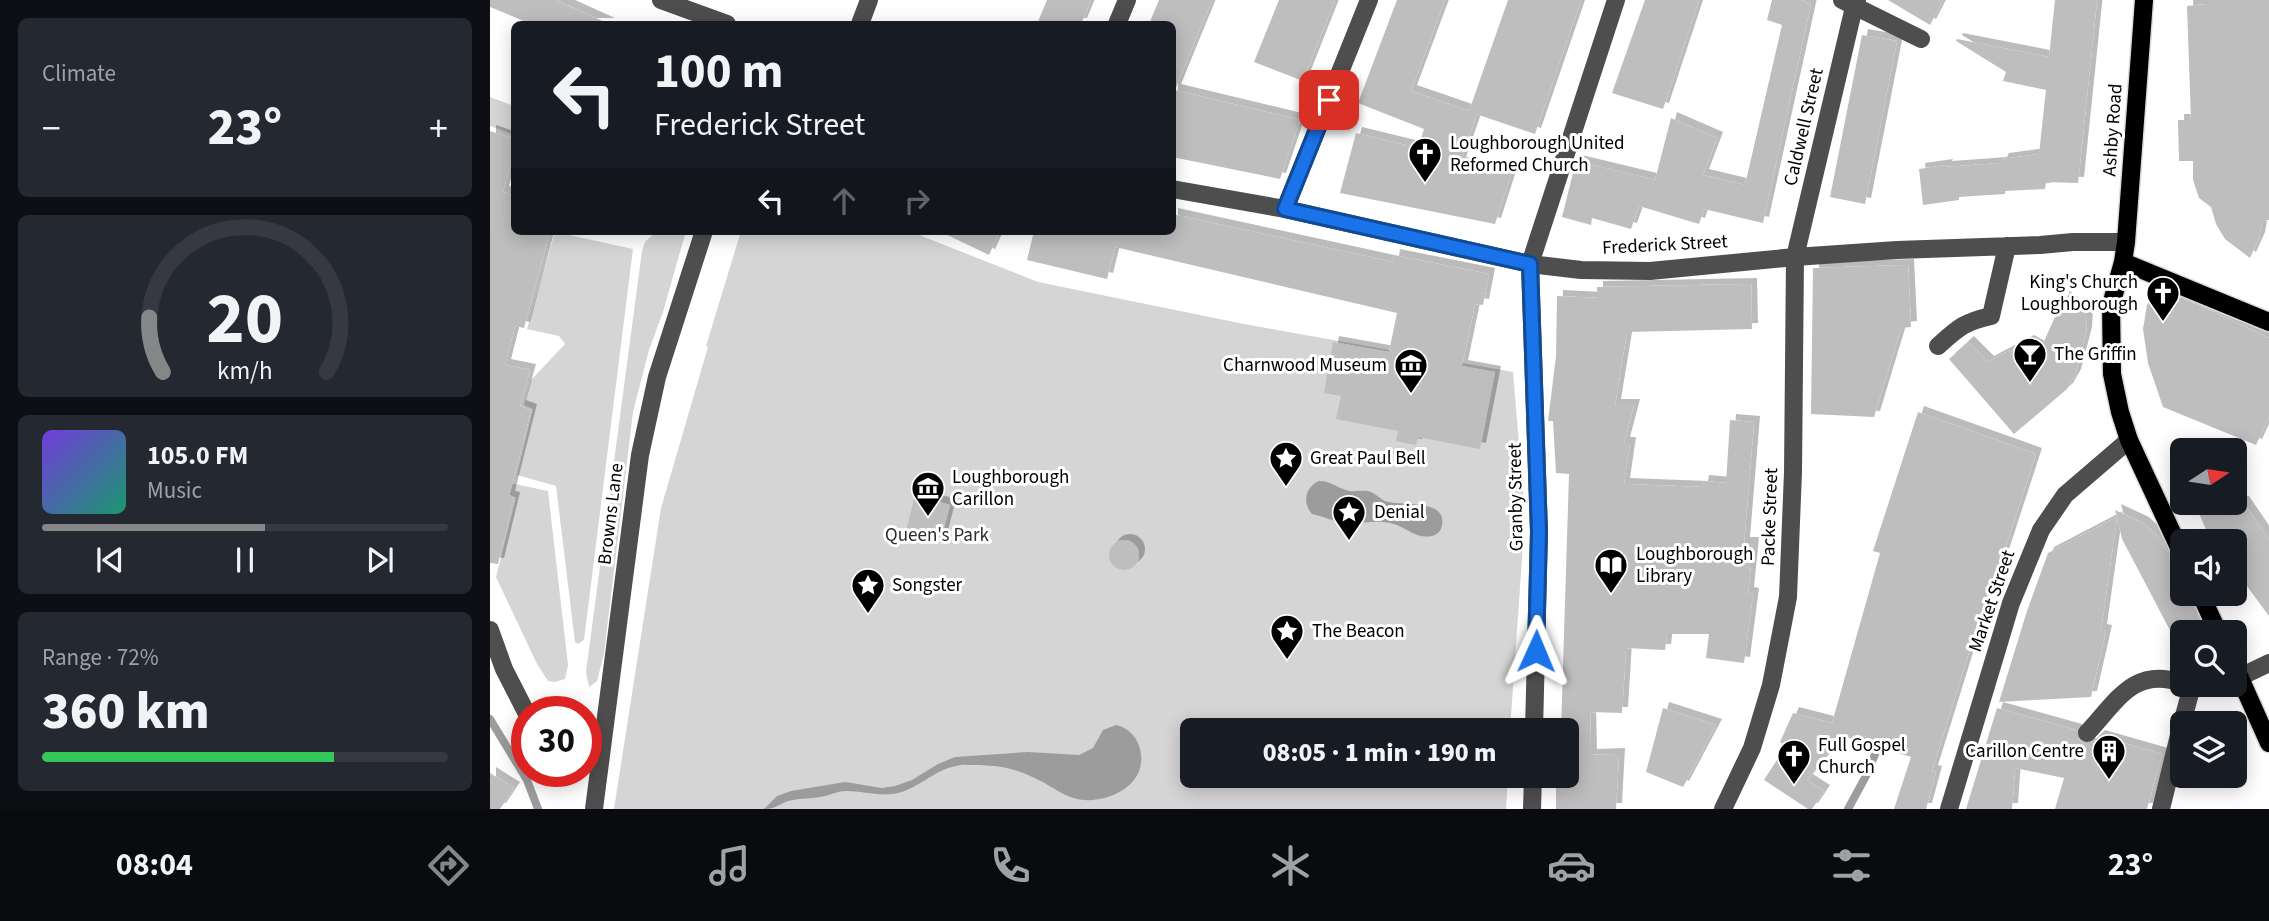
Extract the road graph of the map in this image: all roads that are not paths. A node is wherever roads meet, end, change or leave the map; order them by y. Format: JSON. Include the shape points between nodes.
{"nodes":[{"id":1,"x":661,"y":0,"type":"edge"},
{"id":2,"x":869,"y":0,"type":"edge"},
{"id":3,"x":1127,"y":0,"type":"edge"},
{"id":4,"x":1369,"y":0,"type":"edge"},
{"id":5,"x":1616,"y":0,"type":"edge"},
{"id":6,"x":2144,"y":0,"type":"edge"},
{"id":7,"x":1851,"y":2,"type":"edge"},
{"id":8,"x":719,"y":21,"type":"edge"},
{"id":9,"x":861,"y":21,"type":"edge"},
{"id":10,"x":1118,"y":21,"type":"edge"},
{"id":11,"x":1921,"y":39,"type":"dead end"},
{"id":12,"x":1176,"y":190,"type":"edge"},
{"id":13,"x":1285,"y":209,"type":"junction"},
{"id":14,"x":703,"y":235,"type":"edge"},
{"id":15,"x":2126,"y":242,"type":"junction"},
{"id":16,"x":2007,"y":246,"type":"junction"},
{"id":17,"x":1795,"y":257,"type":"junction"},
{"id":18,"x":2123,"y":262,"type":"junction"},
{"id":19,"x":1530,"y":264,"type":"junction"},
{"id":20,"x":2269,"y":322,"type":"edge"},
{"id":21,"x":1938,"y":346,"type":"dead end"},
{"id":22,"x":2129,"y":440,"type":"junction"},
{"id":23,"x":2170,"y":529,"type":"edge"},
{"id":24,"x":490,"y":630,"type":"edge"},
{"id":25,"x":2269,"y":663,"type":"edge"},
{"id":26,"x":2247,"y":669,"type":"edge"},
{"id":27,"x":2170,"y":679,"type":"edge"},
{"id":28,"x":2247,"y":694,"type":"edge"},
{"id":29,"x":518,"y":696,"type":"edge"},
{"id":30,"x":602,"y":698,"type":"edge"},
{"id":31,"x":1534,"y":718,"type":"edge"},
{"id":32,"x":2087,"y":733,"type":"dead end"},
{"id":33,"x":2269,"y":743,"type":"edge"},
{"id":34,"x":2170,"y":772,"type":"edge"},
{"id":35,"x":594,"y":787,"type":"edge"},
{"id":36,"x":1533,"y":788,"type":"edge"},
{"id":37,"x":594,"y":809,"type":"edge"},
{"id":38,"x":1532,"y":809,"type":"edge"},
{"id":39,"x":1723,"y":809,"type":"edge"},
{"id":40,"x":1949,"y":809,"type":"edge"},
{"id":41,"x":2161,"y":809,"type":"edge"}],
"edges":[{"from":1,"to":8,"type":"street"},
{"from":2,"to":9,"type":"street"},
{"from":3,"to":10,"type":"street"},
{"from":4,"to":13,"type":"street"},
{"from":5,"to":19,"type":"street","name":"Granby Street"},
{"from":6,"to":15,"type":"main road","name":"Ashby Road"},
{"from":7,"to":11,"type":"street"},
{"from":7,"to":17,"type":"street","name":"Caldwell Street"},
{"from":12,"to":13,"type":"street","name":"Frederick Street"},
{"from":13,"to":19,"type":"street","name":"Frederick Street"},
{"from":14,"to":30,"type":"street","name":"Browns Lane","via":[[657,377],[640,455]]},
{"from":15,"to":16,"type":"street","name":"Frederick Street"},
{"from":15,"to":18,"type":"main road","name":"Ashby Road"},
{"from":16,"to":17,"type":"street","name":"Frederick Street"},
{"from":16,"to":21,"type":"street","via":[[1991,316],[1970,320]]},
{"from":17,"to":19,"type":"street","name":"Frederick Street","via":[[1650,271]]},
{"from":17,"to":39,"type":"street","name":"Packe Street","via":[[1788,597],[1768,698],[1752,748]]},
{"from":18,"to":20,"type":"main road"},
{"from":18,"to":22,"type":"main road","name":"Ashby Road","via":[[2111,305],[2110,334],[2112,374]]},
{"from":19,"to":31,"type":"street","name":"Granby Street","via":[[1539,532]]},
{"from":22,"to":23,"type":"main road","name":"Ashby Road"},
{"from":22,"to":40,"type":"street","name":"Market Street","via":[[2065,495],[2041,530],[2011,603]]},
{"from":24,"to":29,"type":"street"},
{"from":25,"to":26,"type":"street"},
{"from":27,"to":32,"type":"street","via":[[2144,680],[2123,694]]},
{"from":28,"to":33,"type":"main road"},
{"from":34,"to":41,"type":"street"},
{"from":35,"to":37,"type":"street","name":"Browns Lane"},
{"from":36,"to":38,"type":"street"}]}
